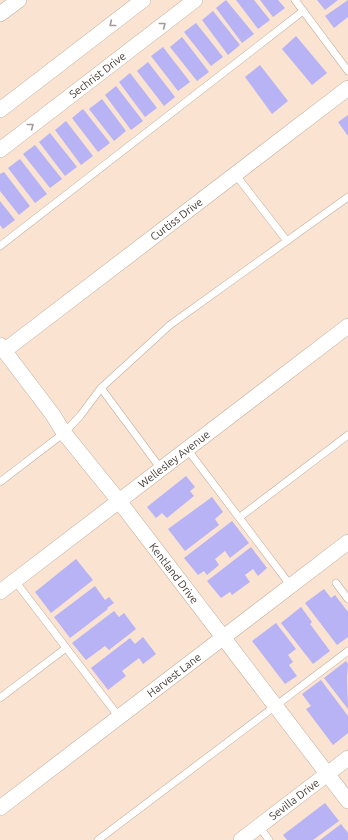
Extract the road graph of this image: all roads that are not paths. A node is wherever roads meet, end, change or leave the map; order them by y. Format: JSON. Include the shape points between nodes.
{"nodes":[{"id":1,"x":19,"y":0,"type":"edge"},
{"id":2,"x":143,"y":0,"type":"edge"},
{"id":3,"x":195,"y":0,"type":"edge"},
{"id":4,"x":295,"y":0,"type":"edge"},
{"id":5,"x":303,"y":11,"type":"junction"},
{"id":6,"x":0,"y":14,"type":"edge"},
{"id":7,"x":348,"y":71,"type":"edge"},
{"id":8,"x":348,"y":88,"type":"edge"},
{"id":9,"x":0,"y":110,"type":"edge"},
{"id":10,"x":0,"y":150,"type":"edge"},
{"id":11,"x":235,"y":174,"type":"junction"},
{"id":12,"x":348,"y":198,"type":"edge"},
{"id":13,"x":287,"y":241,"type":"junction"},
{"id":14,"x":0,"y":246,"type":"edge"},
{"id":15,"x":348,"y":326,"type":"edge"},
{"id":16,"x":2,"y":348,"type":"edge"},
{"id":17,"x":101,"y":388,"type":"junction"},
{"id":18,"x":64,"y":433,"type":"junction"},
{"id":19,"x":348,"y":435,"type":"edge"},
{"id":20,"x":187,"y":449,"type":"junction"},
{"id":21,"x":160,"y":469,"type":"junction"},
{"id":22,"x":0,"y":482,"type":"edge"},
{"id":23,"x":119,"y":501,"type":"junction"},
{"id":24,"x":240,"y":517,"type":"junction"},
{"id":25,"x":348,"y":542,"type":"edge"},
{"id":26,"x":15,"y":581,"type":"junction"},
{"id":27,"x":336,"y":583,"type":"dead end"},
{"id":28,"x":291,"y":586,"type":"junction"},
{"id":29,"x":0,"y":592,"type":"edge"},
{"id":30,"x":348,"y":599,"type":"edge"},
{"id":31,"x":223,"y":637,"type":"junction"},
{"id":32,"x":66,"y":648,"type":"junction"},
{"id":33,"x":348,"y":651,"type":"edge"},
{"id":34,"x":0,"y":698,"type":"edge"},
{"id":35,"x":275,"y":706,"type":"junction"},
{"id":36,"x":119,"y":717,"type":"junction"},
{"id":37,"x":348,"y":758,"type":"edge"},
{"id":38,"x":327,"y":774,"type":"junction"},
{"id":39,"x":348,"y":801,"type":"edge"},
{"id":40,"x":0,"y":808,"type":"edge"},
{"id":41,"x":259,"y":826,"type":"junction"},
{"id":42,"x":98,"y":840,"type":"edge"},
{"id":43,"x":241,"y":840,"type":"edge"},
{"id":44,"x":269,"y":840,"type":"edge"}],
"edges":[{"from":1,"to":6,"type":"street"},
{"from":2,"to":9,"type":"street","one_way":true},
{"from":10,"to":3,"type":"street","name":"Sechrist Drive","one_way":true},
{"from":4,"to":5,"type":"lane"},
{"from":5,"to":7,"type":"lane"},
{"from":5,"to":14,"type":"lane"},
{"from":8,"to":11,"type":"street","name":"Curtiss Drive"},
{"from":11,"to":13,"type":"lane"},
{"from":11,"to":16,"type":"street","name":"Curtiss Drive"},
{"from":12,"to":13,"type":"lane"},
{"from":13,"to":17,"type":"lane","via":[[170,325]]},
{"from":15,"to":20,"type":"street","name":"Wellesley Avenue"},
{"from":16,"to":18,"type":"street","name":"Kentland Drive"},
{"from":17,"to":18,"type":"lane"},
{"from":17,"to":21,"type":"lane"},
{"from":18,"to":22,"type":"lane"},
{"from":18,"to":23,"type":"street","name":"Kentland Drive"},
{"from":19,"to":24,"type":"lane"},
{"from":20,"to":21,"type":"street","name":"Wellesley Avenue"},
{"from":20,"to":24,"type":"lane"},
{"from":21,"to":23,"type":"street","name":"Wellesley Avenue"},
{"from":23,"to":26,"type":"street","name":"Wellesley Avenue"},
{"from":23,"to":31,"type":"street","name":"Kentland Drive"},
{"from":24,"to":28,"type":"lane"},
{"from":25,"to":28,"type":"street","name":"Harvest Lane"},
{"from":26,"to":29,"type":"street","name":"Wellesley Avenue"},
{"from":26,"to":32,"type":"lane"},
{"from":27,"to":30,"type":"lane"},
{"from":28,"to":31,"type":"street","name":"Harvest Lane"},
{"from":31,"to":35,"type":"street","name":"Kentland Drive"},
{"from":31,"to":36,"type":"street","name":"Harvest Lane"},
{"from":32,"to":34,"type":"lane"},
{"from":32,"to":36,"type":"lane"},
{"from":33,"to":35,"type":"lane"},
{"from":35,"to":38,"type":"street","name":"Kentland Drive"},
{"from":35,"to":42,"type":"lane"},
{"from":36,"to":40,"type":"street","name":"Harvest Lane"},
{"from":37,"to":38,"type":"street","name":"Sevilla Drive"},
{"from":38,"to":39,"type":"street","name":"Kentland Drive"},
{"from":38,"to":41,"type":"street","name":"Sevilla Drive"},
{"from":41,"to":43,"type":"street","name":"Sevilla Drive"},
{"from":41,"to":44,"type":"lane"}]}
